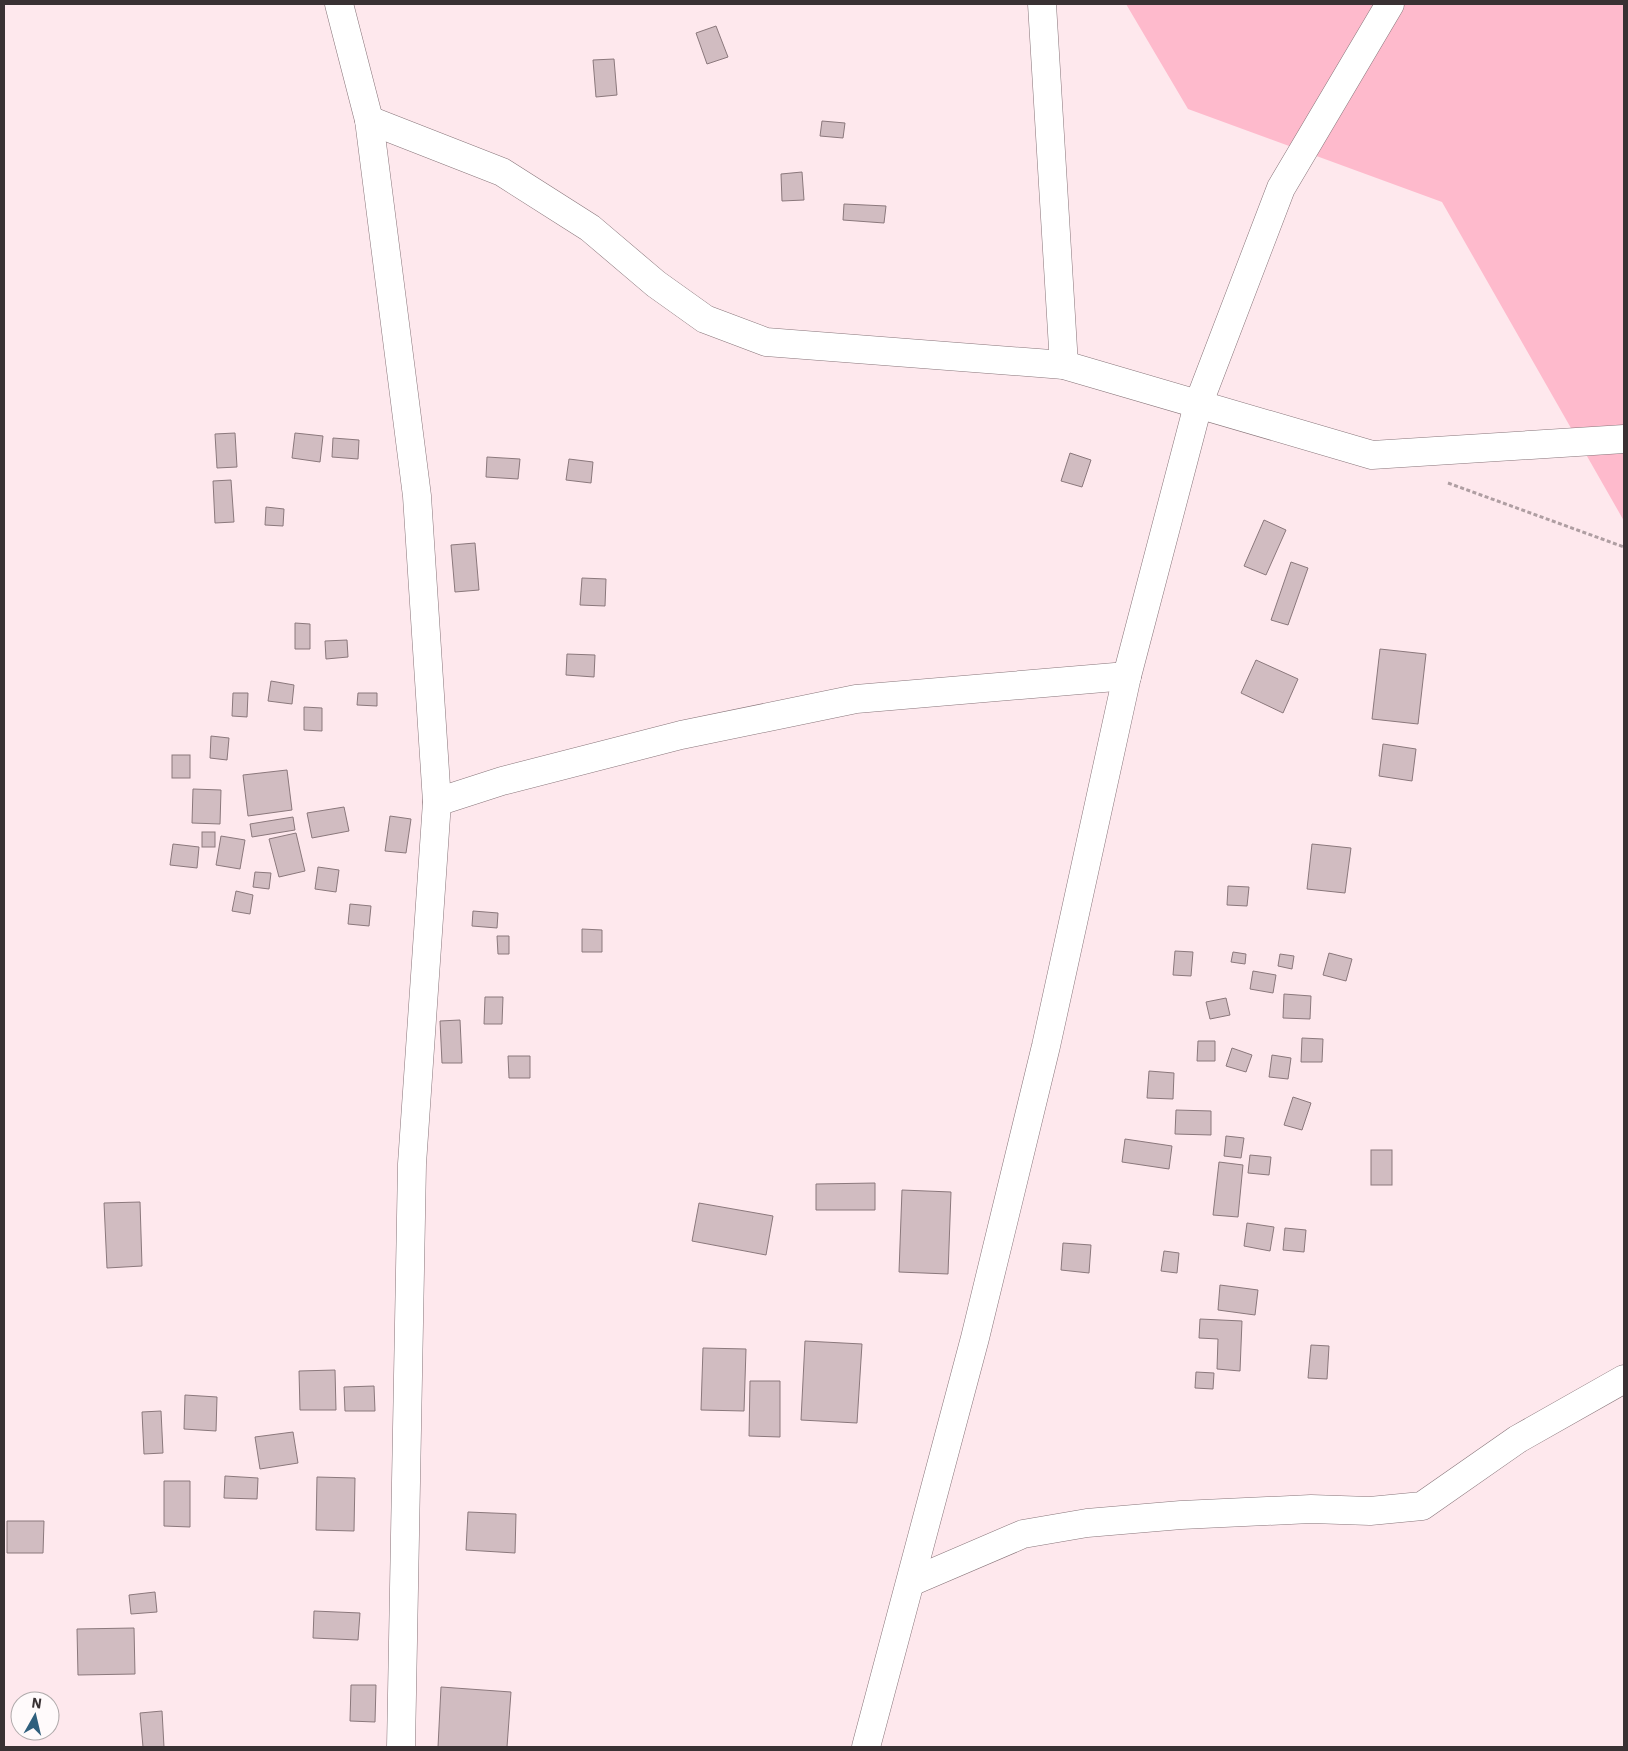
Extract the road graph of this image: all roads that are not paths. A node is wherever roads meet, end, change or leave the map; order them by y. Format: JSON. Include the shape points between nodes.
{"nodes":[{"id":1,"x":339,"y":4,"type":"edge"},
{"id":2,"x":1042,"y":4,"type":"edge"},
{"id":3,"x":1390,"y":4,"type":"edge"},
{"id":4,"x":369,"y":120,"type":"junction"},
{"id":5,"x":1064,"y":365,"type":"junction"},
{"id":6,"x":1198,"y":405,"type":"junction"},
{"id":7,"x":1624,"y":439,"type":"edge"},
{"id":8,"x":1127,"y":676,"type":"junction"},
{"id":9,"x":437,"y":802,"type":"junction"},
{"id":10,"x":1624,"y":1379,"type":"edge"},
{"id":11,"x":911,"y":1582,"type":"junction"},
{"id":12,"x":401,"y":1747,"type":"edge"},
{"id":13,"x":866,"y":1747,"type":"edge"}],
"edges":[{"from":1,"to":4,"type":"street"},
{"from":2,"to":5,"type":"street"},
{"from":3,"to":6,"type":"street","via":[[1281,188]]},
{"from":4,"to":5,"type":"street","via":[[502,172],[590,228],[656,284],[705,319],[766,342]]},
{"from":4,"to":9,"type":"street","via":[[417,496]]},
{"from":5,"to":6,"type":"street"},
{"from":6,"to":7,"type":"street","via":[[1372,455]]},
{"from":6,"to":8,"type":"street"},
{"from":8,"to":9,"type":"street","via":[[856,699],[681,735],[502,781]]},
{"from":8,"to":11,"type":"street","via":[[1046,1046]]},
{"from":9,"to":12,"type":"street","via":[[412,1164]]},
{"from":10,"to":11,"type":"street","via":[[1518,1439],[1422,1506],[1370,1511],[1311,1509],[1181,1514],[1087,1523],[1023,1534]]},
{"from":11,"to":13,"type":"street"}]}
